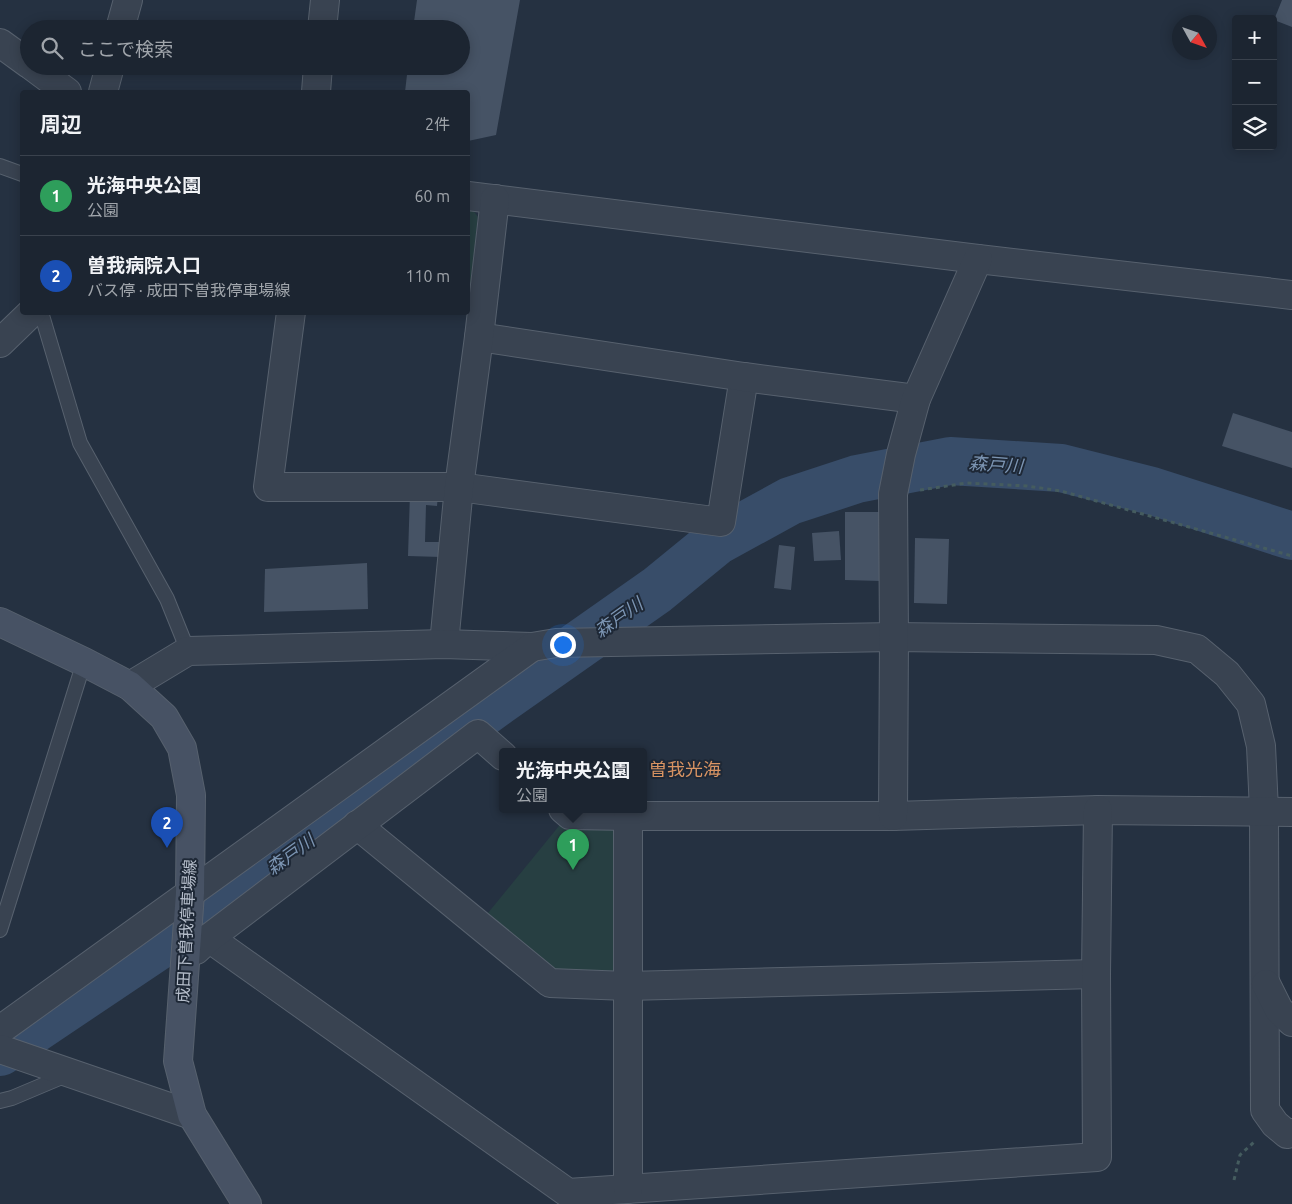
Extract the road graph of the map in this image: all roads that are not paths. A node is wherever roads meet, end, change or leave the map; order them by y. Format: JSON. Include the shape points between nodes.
{"nodes":[{"id":1,"x":128,"y":0,"type":"edge"},
{"id":2,"x":325,"y":0,"type":"edge"},
{"id":3,"x":122,"y":20,"type":"edge"},
{"id":4,"x":323,"y":20,"type":"edge"},
{"id":5,"x":0,"y":43,"type":"edge"},
{"id":6,"x":20,"y":57,"type":"edge"},
{"id":7,"x":44,"y":75,"type":"edge"},
{"id":8,"x":108,"y":75,"type":"edge"},
{"id":9,"x":317,"y":75,"type":"edge"},
{"id":10,"x":64,"y":90,"type":"edge"},
{"id":11,"x":104,"y":90,"type":"edge"},
{"id":12,"x":316,"y":90,"type":"edge"},
{"id":13,"x":0,"y":166,"type":"edge"},
{"id":14,"x":20,"y":173,"type":"edge"},
{"id":15,"x":470,"y":196,"type":"edge"},
{"id":16,"x":496,"y":199,"type":"junction"},
{"id":17,"x":978,"y":259,"type":"junction"},
{"id":18,"x":1292,"y":295,"type":"edge"},
{"id":19,"x":29,"y":315,"type":"edge"},
{"id":20,"x":42,"y":315,"type":"edge"},
{"id":21,"x":290,"y":315,"type":"edge"},
{"id":22,"x":479,"y":337,"type":"junction"},
{"id":23,"x":0,"y":343,"type":"edge"},
{"id":24,"x":744,"y":377,"type":"junction"},
{"id":25,"x":916,"y":399,"type":"junction"},
{"id":26,"x":459,"y":487,"type":"junction"},
{"id":27,"x":0,"y":622,"type":"edge"},
{"id":28,"x":894,"y":637,"type":"junction"},
{"id":29,"x":444,"y":644,"type":"junction"},
{"id":30,"x":544,"y":645,"type":"junction"},
{"id":31,"x":188,"y":651,"type":"junction"},
{"id":32,"x":84,"y":662,"type":"junction"},
{"id":33,"x":130,"y":686,"type":"junction"},
{"id":34,"x":499,"y":752,"type":"edge"},
{"id":35,"x":1098,"y":810,"type":"junction"},
{"id":36,"x":1264,"y":810,"type":"junction"},
{"id":37,"x":1292,"y":812,"type":"edge"},
{"id":38,"x":568,"y":813,"type":"edge"},
{"id":39,"x":628,"y":816,"type":"junction"},
{"id":40,"x":893,"y":816,"type":"junction"},
{"id":41,"x":357,"y":825,"type":"junction"},
{"id":42,"x":190,"y":893,"type":"junction"},
{"id":43,"x":0,"y":930,"type":"edge"},
{"id":44,"x":209,"y":938,"type":"junction"},
{"id":45,"x":186,"y":958,"type":"junction"},
{"id":46,"x":1096,"y":974,"type":"junction"},
{"id":47,"x":1266,"y":983,"type":"junction"},
{"id":48,"x":627,"y":986,"type":"junction"},
{"id":49,"x":1292,"y":1022,"type":"edge"},
{"id":50,"x":0,"y":1030,"type":"edge"},
{"id":51,"x":0,"y":1049,"type":"edge"},
{"id":52,"x":70,"y":1074,"type":"junction"},
{"id":53,"x":0,"y":1100,"type":"edge"},
{"id":54,"x":192,"y":1115,"type":"junction"},
{"id":55,"x":1284,"y":1128,"type":"edge"},
{"id":56,"x":628,"y":1189,"type":"junction"},
{"id":57,"x":248,"y":1204,"type":"edge"}],
"edges":[{"from":1,"to":3,"type":"street"},
{"from":2,"to":4,"type":"street"},
{"from":5,"to":6,"type":"street"},
{"from":7,"to":10,"type":"street"},
{"from":8,"to":11,"type":"street"},
{"from":9,"to":12,"type":"street"},
{"from":13,"to":14,"type":"lane"},
{"from":15,"to":16,"type":"street"},
{"from":16,"to":17,"type":"street"},
{"from":16,"to":22,"type":"street"},
{"from":17,"to":18,"type":"street"},
{"from":17,"to":25,"type":"street"},
{"from":19,"to":23,"type":"street"},
{"from":20,"to":31,"type":"lane","via":[[80,442],[167,599]]},
{"from":21,"to":26,"type":"street","via":[[268,487]]},
{"from":22,"to":24,"type":"street"},
{"from":22,"to":26,"type":"street"},
{"from":24,"to":25,"type":"street"},
{"from":24,"to":26,"type":"street","via":[[721,522]]},
{"from":25,"to":28,"type":"street","via":[[893,490]]},
{"from":26,"to":29,"type":"street"},
{"from":27,"to":32,"type":"main road","name":"成田下曽我停車場線"},
{"from":28,"to":30,"type":"street"},
{"from":28,"to":36,"type":"street","via":[[1156,640],[1197,649],[1226,674],[1251,704],[1262,746]]},
{"from":28,"to":40,"type":"street"},
{"from":29,"to":30,"type":"street"},
{"from":29,"to":31,"type":"street"},
{"from":30,"to":42,"type":"street"},
{"from":31,"to":33,"type":"street"},
{"from":32,"to":33,"type":"main road","name":"成田下曽我停車場線"},
{"from":32,"to":43,"type":"lane"},
{"from":33,"to":42,"type":"main road","name":"成田下曽我停車場線","via":[[164,717],[182,748],[190,795]]},
{"from":34,"to":41,"type":"street","via":[[478,734]]},
{"from":35,"to":36,"type":"street"},
{"from":35,"to":40,"type":"street"},
{"from":35,"to":46,"type":"street"},
{"from":36,"to":37,"type":"street"},
{"from":36,"to":47,"type":"street"},
{"from":38,"to":39,"type":"street"},
{"from":39,"to":40,"type":"street"},
{"from":39,"to":48,"type":"street"},
{"from":41,"to":44,"type":"street"},
{"from":41,"to":48,"type":"street","via":[[550,983]]},
{"from":42,"to":45,"type":"main road","name":"成田下曽我停車場線"},
{"from":42,"to":50,"type":"street"},
{"from":44,"to":45,"type":"street"},
{"from":44,"to":56,"type":"street","via":[[568,1193]]},
{"from":45,"to":54,"type":"main road","name":"成田下曽我停車場線","via":[[178,1061]]},
{"from":46,"to":48,"type":"street"},
{"from":46,"to":56,"type":"street","via":[[1097,1156]]},
{"from":47,"to":49,"type":"street","via":[[1279,1010]]},
{"from":47,"to":55,"type":"street","via":[[1265,1110]]},
{"from":48,"to":56,"type":"street"},
{"from":51,"to":52,"type":"street"},
{"from":52,"to":53,"type":"lane"},
{"from":52,"to":54,"type":"street"},
{"from":54,"to":57,"type":"main road","name":"成田下曽我停車場線"}]}
